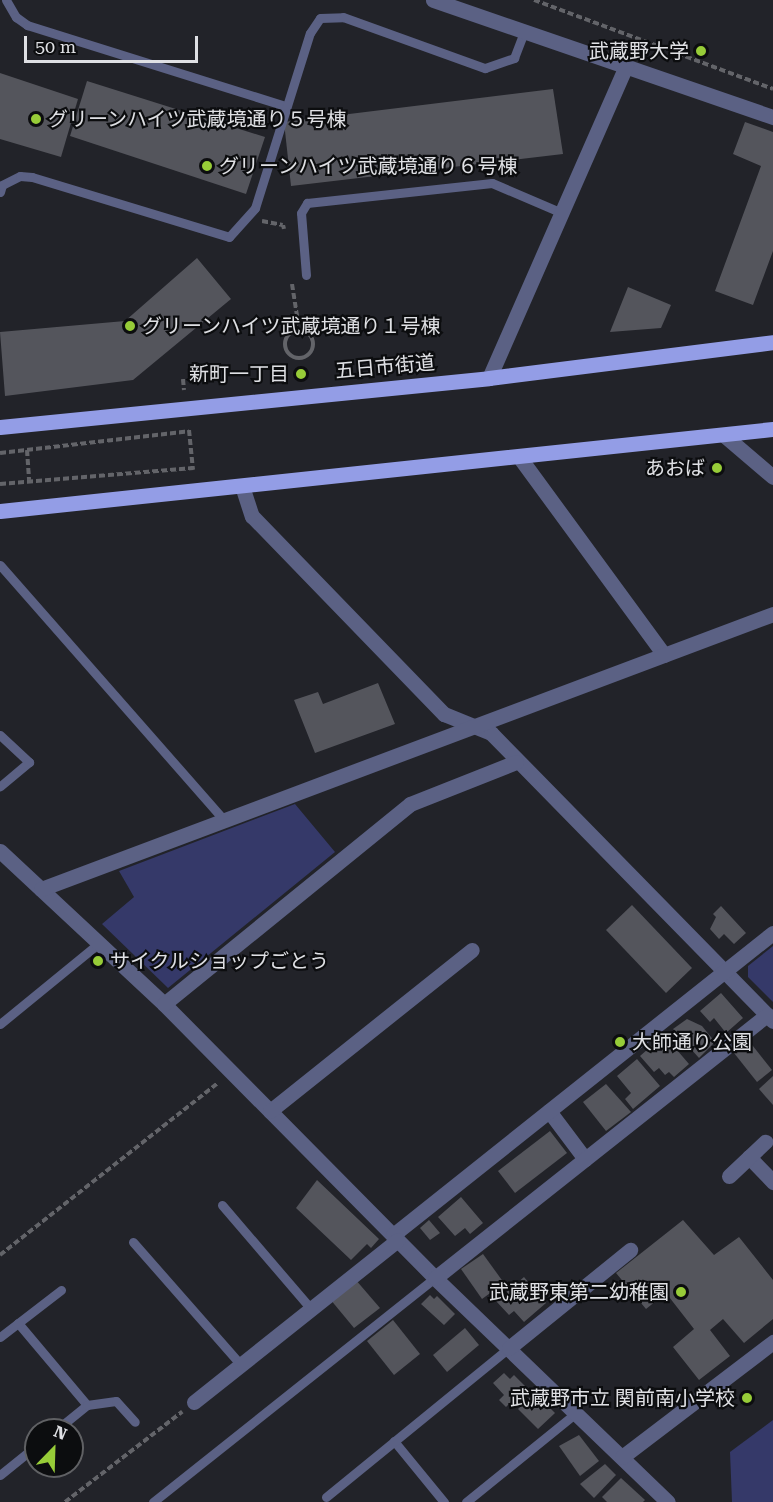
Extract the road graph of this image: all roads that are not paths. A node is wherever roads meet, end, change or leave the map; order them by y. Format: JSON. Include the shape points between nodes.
{"nodes":[{"id":1,"x":6,"y":0,"type":"edge"},
{"id":2,"x":433,"y":0,"type":"edge"},
{"id":3,"x":524,"y":32,"type":"junction"},
{"id":4,"x":626,"y":66,"type":"junction"},
{"id":5,"x":285,"y":106,"type":"junction"},
{"id":6,"x":773,"y":117,"type":"edge"},
{"id":7,"x":1,"y":187,"type":"edge"},
{"id":8,"x":562,"y":213,"type":"junction"},
{"id":9,"x":306,"y":275,"type":"dead end"},
{"id":10,"x":773,"y":342,"type":"edge"},
{"id":11,"x":489,"y":378,"type":"junction"},
{"id":12,"x":0,"y":427,"type":"edge"},
{"id":13,"x":773,"y":429,"type":"edge"},
{"id":14,"x":725,"y":436,"type":"junction"},
{"id":15,"x":520,"y":458,"type":"junction"},
{"id":16,"x":773,"y":477,"type":"edge"},
{"id":17,"x":242,"y":486,"type":"junction"},
{"id":18,"x":0,"y":511,"type":"edge"},
{"id":19,"x":0,"y":565,"type":"edge"},
{"id":20,"x":773,"y":614,"type":"edge"},
{"id":21,"x":664,"y":655,"type":"junction"},
{"id":22,"x":471,"y":727,"type":"junction"},
{"id":23,"x":0,"y":735,"type":"edge"},
{"id":24,"x":516,"y":762,"type":"junction"},
{"id":25,"x":0,"y":786,"type":"edge"},
{"id":26,"x":223,"y":819,"type":"junction"},
{"id":27,"x":0,"y":851,"type":"edge"},
{"id":28,"x":41,"y":889,"type":"junction"},
{"id":29,"x":773,"y":933,"type":"edge"},
{"id":30,"x":99,"y":943,"type":"junction"},
{"id":31,"x":472,"y":950,"type":"dead end"},
{"id":32,"x":726,"y":970,"type":"junction"},
{"id":33,"x":164,"y":1004,"type":"junction"},
{"id":34,"x":770,"y":1018,"type":"edge"},
{"id":35,"x":0,"y":1023,"type":"edge"},
{"id":36,"x":270,"y":1111,"type":"junction"},
{"id":37,"x":549,"y":1111,"type":"junction"},
{"id":38,"x":765,"y":1142,"type":"dead end"},
{"id":39,"x":749,"y":1157,"type":"junction"},
{"id":40,"x":585,"y":1159,"type":"junction"},
{"id":41,"x":729,"y":1176,"type":"dead end"},
{"id":42,"x":773,"y":1182,"type":"edge"},
{"id":43,"x":222,"y":1205,"type":"dead end"},
{"id":44,"x":396,"y":1237,"type":"junction"},
{"id":45,"x":133,"y":1242,"type":"dead end"},
{"id":46,"x":630,"y":1250,"type":"dead end"},
{"id":47,"x":435,"y":1278,"type":"junction"},
{"id":48,"x":61,"y":1290,"type":"dead end"},
{"id":49,"x":311,"y":1309,"type":"junction"},
{"id":50,"x":18,"y":1323,"type":"junction"},
{"id":51,"x":0,"y":1337,"type":"edge"},
{"id":52,"x":773,"y":1342,"type":"edge"},
{"id":53,"x":509,"y":1348,"type":"junction"},
{"id":54,"x":241,"y":1365,"type":"junction"},
{"id":55,"x":194,"y":1402,"type":"road end"},
{"id":56,"x":87,"y":1405,"type":"junction"},
{"id":57,"x":576,"y":1413,"type":"junction"},
{"id":58,"x":71,"y":1418,"type":"edge"},
{"id":59,"x":135,"y":1422,"type":"dead end"},
{"id":60,"x":394,"y":1441,"type":"junction"},
{"id":61,"x":24,"y":1456,"type":"edge"},
{"id":62,"x":622,"y":1457,"type":"junction"},
{"id":63,"x":0,"y":1475,"type":"edge"},
{"id":64,"x":326,"y":1497,"type":"dead end"},
{"id":65,"x":153,"y":1502,"type":"edge"},
{"id":66,"x":444,"y":1502,"type":"edge"},
{"id":67,"x":466,"y":1502,"type":"edge"},
{"id":68,"x":669,"y":1502,"type":"edge"}],
"edges":[{"from":1,"to":5,"type":"lane","via":[[10,11],[27,25]]},
{"from":2,"to":3,"type":"street"},
{"from":3,"to":4,"type":"street"},
{"from":3,"to":5,"type":"lane","via":[[514,58],[485,68],[343,16],[320,18],[309,33]]},
{"from":4,"to":6,"type":"street"},
{"from":4,"to":8,"type":"street"},
{"from":5,"to":7,"type":"lane","via":[[249,219],[229,237],[32,177],[20,176]]},
{"from":8,"to":9,"type":"lane","via":[[492,183],[307,203],[301,213]]},
{"from":8,"to":11,"type":"street"},
{"from":10,"to":11,"type":"main road","name":"五日市街道"},
{"from":11,"to":12,"type":"main road","name":"五日市街道"},
{"from":13,"to":14,"type":"main road"},
{"from":14,"to":15,"type":"main road"},
{"from":14,"to":16,"type":"street"},
{"from":15,"to":17,"type":"main road"},
{"from":15,"to":21,"type":"street"},
{"from":17,"to":18,"type":"main road"},
{"from":17,"to":22,"type":"street","via":[[252,516],[444,714]]},
{"from":19,"to":26,"type":"lane"},
{"from":20,"to":21,"type":"street"},
{"from":21,"to":22,"type":"street"},
{"from":22,"to":24,"type":"street","via":[[491,733]]},
{"from":22,"to":26,"type":"street"},
{"from":23,"to":25,"type":"lane","via":[[29,762]]},
{"from":24,"to":32,"type":"street"},
{"from":24,"to":33,"type":"street","via":[[410,804]]},
{"from":26,"to":28,"type":"street"},
{"from":27,"to":28,"type":"street"},
{"from":28,"to":30,"type":"street"},
{"from":29,"to":32,"type":"street"},
{"from":30,"to":33,"type":"street"},
{"from":30,"to":35,"type":"lane"},
{"from":31,"to":36,"type":"street"},
{"from":32,"to":34,"type":"street"},
{"from":32,"to":37,"type":"street"},
{"from":33,"to":36,"type":"street"},
{"from":34,"to":40,"type":"street"},
{"from":36,"to":44,"type":"street"},
{"from":37,"to":40,"type":"street"},
{"from":37,"to":44,"type":"street"},
{"from":38,"to":39,"type":"street"},
{"from":39,"to":41,"type":"street"},
{"from":39,"to":42,"type":"street"},
{"from":40,"to":47,"type":"street"},
{"from":43,"to":49,"type":"lane"},
{"from":44,"to":47,"type":"street"},
{"from":44,"to":49,"type":"street"},
{"from":45,"to":54,"type":"lane"},
{"from":46,"to":53,"type":"street"},
{"from":47,"to":53,"type":"street"},
{"from":47,"to":65,"type":"lane"},
{"from":48,"to":50,"type":"lane"},
{"from":49,"to":54,"type":"street"},
{"from":50,"to":51,"type":"lane"},
{"from":50,"to":56,"type":"lane"},
{"from":52,"to":62,"type":"street"},
{"from":53,"to":57,"type":"street"},
{"from":53,"to":60,"type":"lane"},
{"from":54,"to":55,"type":"street"},
{"from":56,"to":58,"type":"lane"},
{"from":56,"to":59,"type":"lane","via":[[116,1401]]},
{"from":57,"to":62,"type":"street"},
{"from":57,"to":67,"type":"lane"},
{"from":60,"to":64,"type":"lane"},
{"from":60,"to":66,"type":"lane"},
{"from":61,"to":63,"type":"lane"},
{"from":62,"to":68,"type":"street"}]}
